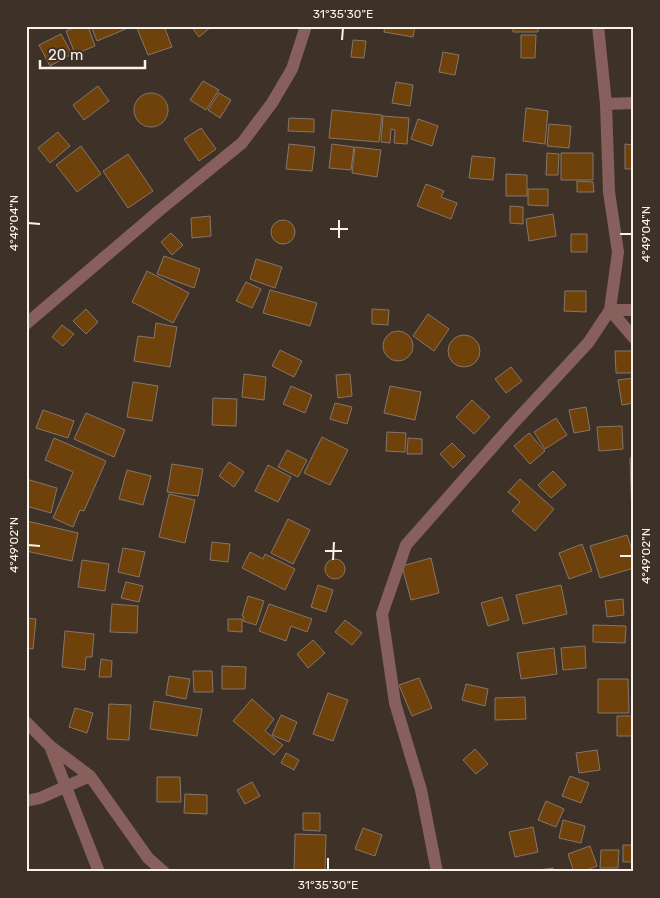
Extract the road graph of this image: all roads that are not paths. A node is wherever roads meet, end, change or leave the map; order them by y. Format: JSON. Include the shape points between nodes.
{"nodes":[{"id":1,"x":306,"y":26,"type":"edge"},
{"id":2,"x":598,"y":26,"type":"edge"},
{"id":3,"x":634,"y":103,"type":"edge"},
{"id":4,"x":606,"y":104,"type":"junction"},
{"id":5,"x":610,"y":310,"type":"junction"},
{"id":6,"x":634,"y":310,"type":"edge"},
{"id":7,"x":26,"y":324,"type":"edge"},
{"id":8,"x":634,"y":338,"type":"edge"},
{"id":9,"x":26,"y":722,"type":"edge"},
{"id":10,"x":50,"y":746,"type":"junction"},
{"id":11,"x":90,"y":776,"type":"junction"},
{"id":12,"x":66,"y":786,"type":"junction"},
{"id":13,"x":26,"y":801,"type":"edge"},
{"id":14,"x":100,"y":872,"type":"edge"},
{"id":15,"x":164,"y":872,"type":"edge"},
{"id":16,"x":437,"y":872,"type":"edge"}],
"edges":[{"from":1,"to":7,"type":"street","via":[[292,69],[242,143]]},
{"from":2,"to":4,"type":"street"},
{"from":3,"to":4,"type":"street"},
{"from":4,"to":5,"type":"street","via":[[609,192],[618,252]]},
{"from":5,"to":6,"type":"street"},
{"from":5,"to":8,"type":"street"},
{"from":5,"to":16,"type":"street","via":[[588,343],[406,545],[382,614],[395,703],[421,790]]},
{"from":9,"to":10,"type":"street"},
{"from":10,"to":11,"type":"street"},
{"from":10,"to":12,"type":"street"},
{"from":11,"to":12,"type":"street"},
{"from":11,"to":15,"type":"street","via":[[148,858]]},
{"from":12,"to":13,"type":"street"},
{"from":12,"to":14,"type":"street"}]}
